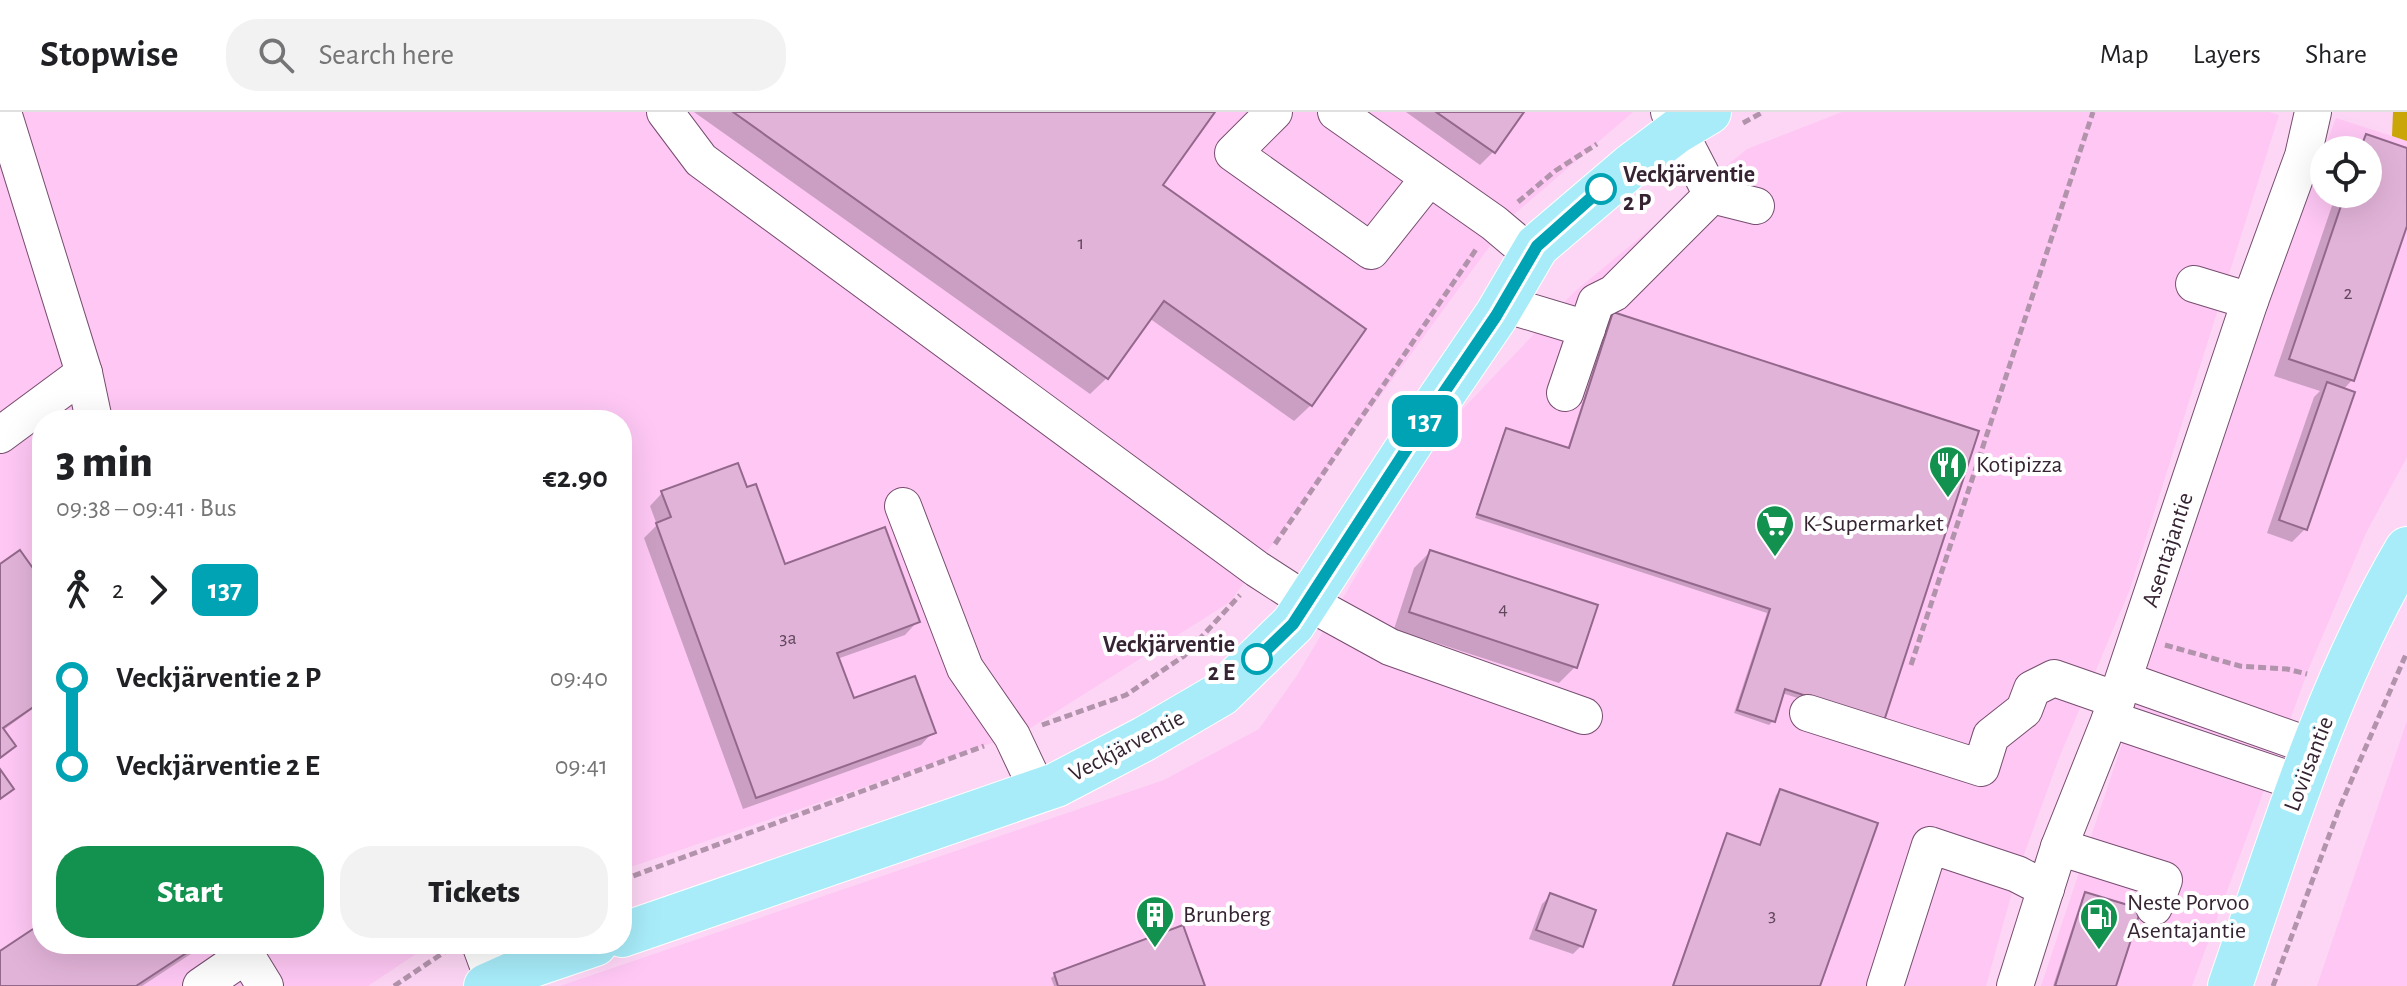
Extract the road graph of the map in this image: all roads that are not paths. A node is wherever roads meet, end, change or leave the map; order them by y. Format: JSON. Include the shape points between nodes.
{"nodes":[{"id":1,"x":3,"y":112,"type":"edge"},
{"id":2,"x":665,"y":112,"type":"edge"},
{"id":3,"x":1274,"y":112,"type":"edge"},
{"id":4,"x":1336,"y":112,"type":"edge"},
{"id":5,"x":2313,"y":112,"type":"edge"},
{"id":6,"x":1685,"y":118,"type":"edge"},
{"id":7,"x":1429,"y":178,"type":"junction"},
{"id":8,"x":1712,"y":195,"type":"junction"},
{"id":9,"x":1756,"y":206,"type":"dead end"},
{"id":10,"x":1532,"y":255,"type":"junction"},
{"id":11,"x":2194,"y":284,"type":"dead end"},
{"id":12,"x":2250,"y":301,"type":"junction"},
{"id":13,"x":1504,"y":304,"type":"junction"},
{"id":14,"x":1587,"y":329,"type":"junction"},
{"id":15,"x":84,"y":373,"type":"junction"},
{"id":16,"x":1565,"y":393,"type":"dead end"},
{"id":17,"x":34,"y":410,"type":"edge"},
{"id":18,"x":92,"y":410,"type":"edge"},
{"id":19,"x":32,"y":411,"type":"edge"},
{"id":20,"x":0,"y":435,"type":"edge"},
{"id":21,"x":903,"y":506,"type":"dead end"},
{"id":22,"x":2407,"y":549,"type":"edge"},
{"id":23,"x":1308,"y":602,"type":"junction"},
{"id":24,"x":2117,"y":700,"type":"junction"},
{"id":25,"x":1808,"y":713,"type":"dead end"},
{"id":26,"x":1584,"y":716,"type":"dead end"},
{"id":27,"x":2306,"y":765,"type":"junction"},
{"id":28,"x":1038,"y":791,"type":"junction"},
{"id":29,"x":2059,"y":847,"type":"junction"},
{"id":30,"x":2046,"y":889,"type":"junction"},
{"id":31,"x":2154,"y":907,"type":"dead end"},
{"id":32,"x":632,"y":932,"type":"edge"},
{"id":33,"x":248,"y":954,"type":"edge"},
{"id":34,"x":255,"y":954,"type":"edge"},
{"id":35,"x":555,"y":954,"type":"edge"},
{"id":36,"x":486,"y":971,"type":"edge"},
{"id":37,"x":201,"y":986,"type":"edge"},
{"id":38,"x":265,"y":986,"type":"edge"},
{"id":39,"x":1885,"y":986,"type":"edge"},
{"id":40,"x":2015,"y":986,"type":"edge"},
{"id":41,"x":2230,"y":986,"type":"edge"}],
"edges":[{"from":1,"to":15,"type":"street"},
{"from":2,"to":23,"type":"street","via":[[701,160]]},
{"from":3,"to":7,"type":"street","via":[[1233,153],[1371,251]]},
{"from":4,"to":7,"type":"street"},
{"from":5,"to":12,"type":"street","name":"Asentajantie","via":[[2303,156]]},
{"from":6,"to":8,"type":"street"},
{"from":6,"to":10,"type":"main road","name":"Veckjärventie"},
{"from":7,"to":10,"type":"street"},
{"from":8,"to":9,"type":"street"},
{"from":8,"to":14,"type":"street","via":[[1614,293],[1596,302]]},
{"from":10,"to":13,"type":"main road","name":"Veckjärventie"},
{"from":11,"to":12,"type":"street"},
{"from":12,"to":24,"type":"street","name":"Asentajantie"},
{"from":13,"to":14,"type":"street"},
{"from":13,"to":23,"type":"main road","name":"Veckjärventie"},
{"from":14,"to":16,"type":"street"},
{"from":15,"to":17,"type":"street"},
{"from":15,"to":18,"type":"street"},
{"from":19,"to":20,"type":"street"},
{"from":21,"to":28,"type":"street","via":[[965,668],[1012,736]]},
{"from":22,"to":27,"type":"main road","name":"Loviisantie","via":[[2383,590]]},
{"from":23,"to":26,"type":"street","via":[[1390,647]]},
{"from":23,"to":28,"type":"main road","name":"Veckjärventie","via":[[1293,624],[1221,694]]},
{"from":24,"to":25,"type":"street","via":[[2054,678],[2032,689],[2024,710],[1991,736],[1981,768]]},
{"from":24,"to":27,"type":"street"},
{"from":24,"to":29,"type":"street","name":"Asentajantie"},
{"from":27,"to":41,"type":"main road","name":"Loviisantie"},
{"from":28,"to":32,"type":"main road","name":"Veckjärventie"},
{"from":29,"to":30,"type":"street","name":"Asentajantie"},
{"from":29,"to":31,"type":"street","via":[[2164,880]]},
{"from":30,"to":39,"type":"street","via":[[1930,845]]},
{"from":30,"to":40,"type":"street","name":"Asentajantie"},
{"from":33,"to":37,"type":"street"},
{"from":34,"to":38,"type":"street"},
{"from":35,"to":36,"type":"main road"}]}
